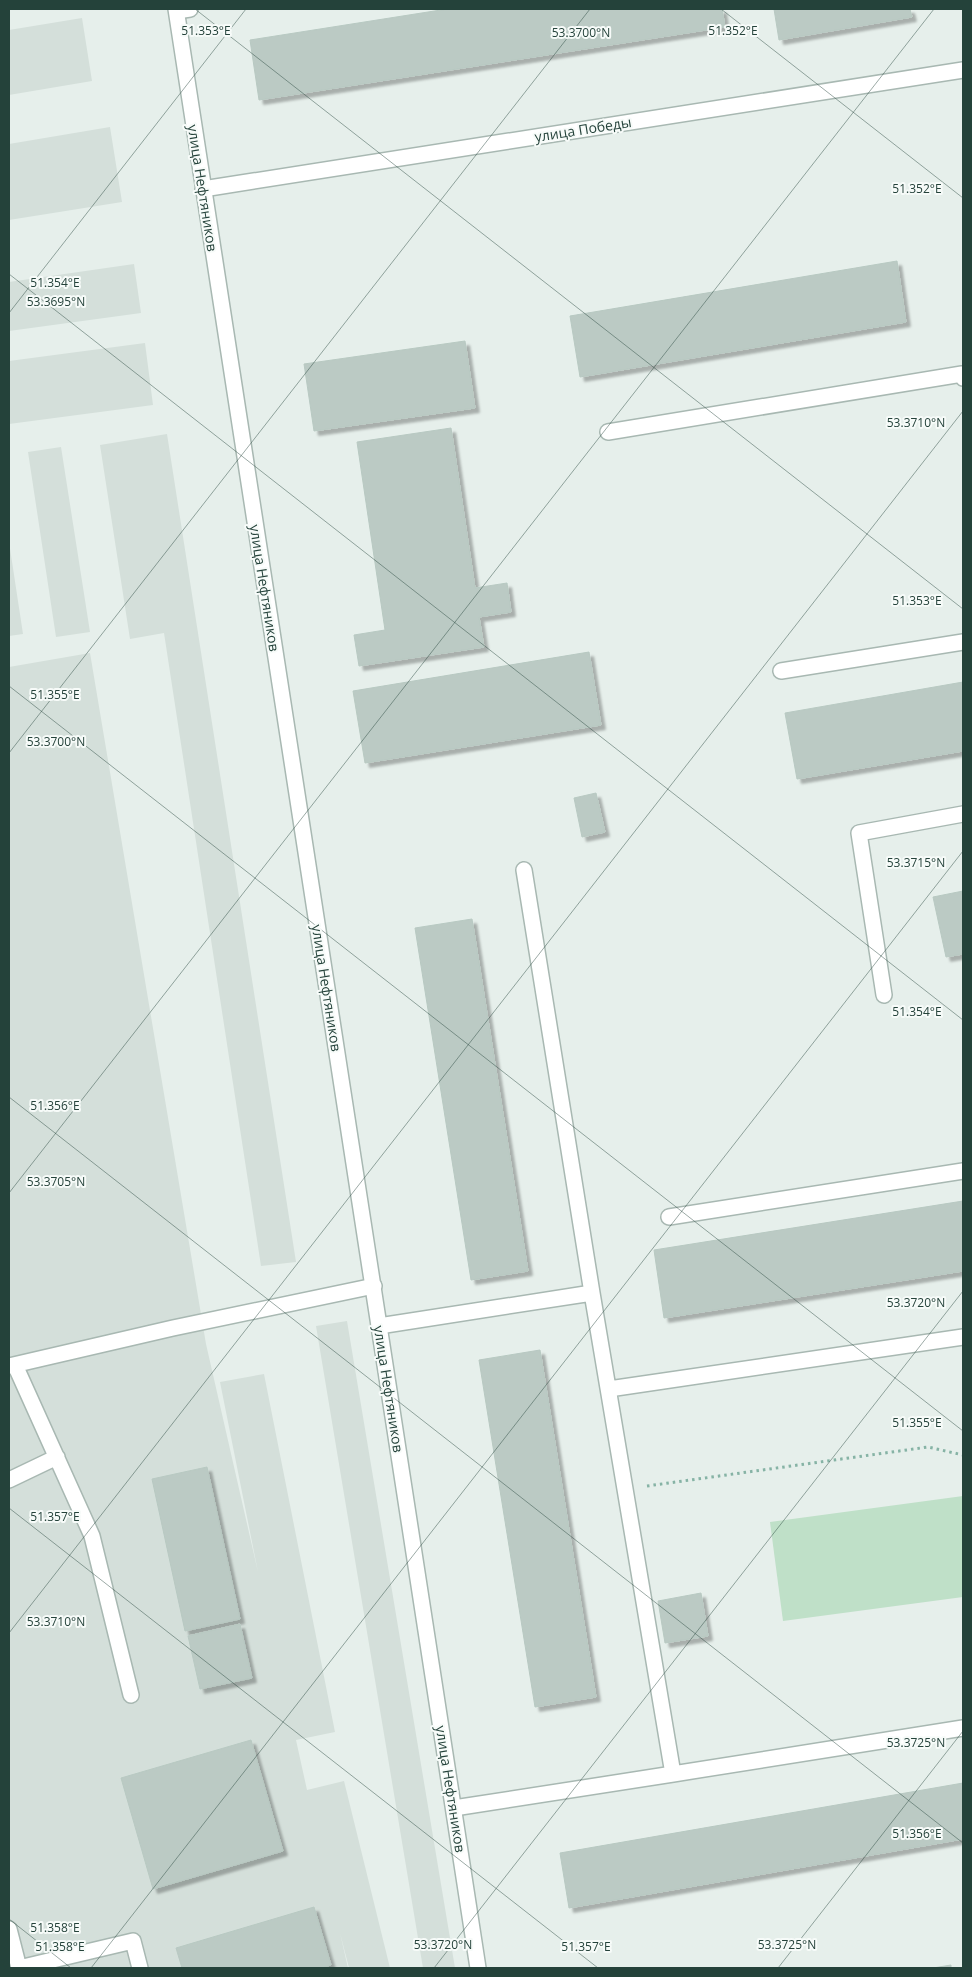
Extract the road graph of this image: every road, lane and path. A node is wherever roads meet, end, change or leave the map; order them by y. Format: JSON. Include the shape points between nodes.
{"nodes":[{"id":1,"x":181,"y":9,"type":"edge"},
{"id":2,"x":963,"y":70,"type":"edge"},
{"id":3,"x":203,"y":189,"type":"junction"},
{"id":4,"x":963,"y":378,"type":"edge"},
{"id":5,"x":608,"y":432,"type":"dead end"},
{"id":6,"x":963,"y":642,"type":"edge"},
{"id":7,"x":781,"y":671,"type":"dead end"},
{"id":8,"x":963,"y":814,"type":"edge"},
{"id":9,"x":524,"y":870,"type":"dead end"},
{"id":10,"x":884,"y":995,"type":"dead end"},
{"id":11,"x":963,"y":1171,"type":"edge"},
{"id":12,"x":669,"y":1217,"type":"dead end"},
{"id":13,"x":374,"y":1286,"type":"junction"},
{"id":14,"x":592,"y":1292,"type":"junction"},
{"id":15,"x":380,"y":1326,"type":"junction"},
{"id":16,"x":963,"y":1337,"type":"edge"},
{"id":17,"x":12,"y":1365,"type":"edge"},
{"id":18,"x":609,"y":1389,"type":"junction"},
{"id":19,"x":963,"y":1455,"type":"edge"},
{"id":20,"x":56,"y":1457,"type":"junction"},
{"id":21,"x":9,"y":1480,"type":"edge"},
{"id":22,"x":625,"y":1489,"type":"junction"},
{"id":23,"x":131,"y":1695,"type":"dead end"},
{"id":24,"x":963,"y":1728,"type":"edge"},
{"id":25,"x":673,"y":1774,"type":"junction"},
{"id":26,"x":454,"y":1808,"type":"junction"},
{"id":27,"x":9,"y":1929,"type":"edge"},
{"id":28,"x":19,"y":1968,"type":"edge"},
{"id":29,"x":140,"y":1968,"type":"edge"},
{"id":30,"x":478,"y":1968,"type":"edge"}],
"edges":[{"from":1,"to":3,"type":"street","name":"улица Нефтяников"},
{"from":2,"to":3,"type":"street","name":"улица Победы"},
{"from":3,"to":13,"type":"street","name":"улица Нефтяников"},
{"from":4,"to":5,"type":"street","via":[[962,374]]},
{"from":6,"to":7,"type":"street"},
{"from":8,"to":10,"type":"street","via":[[858,833]]},
{"from":9,"to":14,"type":"street"},
{"from":11,"to":12,"type":"street"},
{"from":13,"to":15,"type":"street","name":"улица Нефтяников"},
{"from":13,"to":17,"type":"street"},
{"from":14,"to":15,"type":"street"},
{"from":14,"to":18,"type":"street"},
{"from":15,"to":26,"type":"street","name":"улица Нефтяников"},
{"from":16,"to":18,"type":"street"},
{"from":17,"to":20,"type":"street"},
{"from":18,"to":22,"type":"street"},
{"from":19,"to":22,"type":"path","via":[[928,1447]]},
{"from":20,"to":21,"type":"street"},
{"from":20,"to":23,"type":"street","via":[[92,1536]]},
{"from":22,"to":25,"type":"street"},
{"from":24,"to":25,"type":"street"},
{"from":25,"to":26,"type":"street"},
{"from":26,"to":30,"type":"street","name":"улица Нефтяников"},
{"from":27,"to":28,"type":"street"},
{"from":28,"to":29,"type":"street","via":[[133,1940]]}]}
